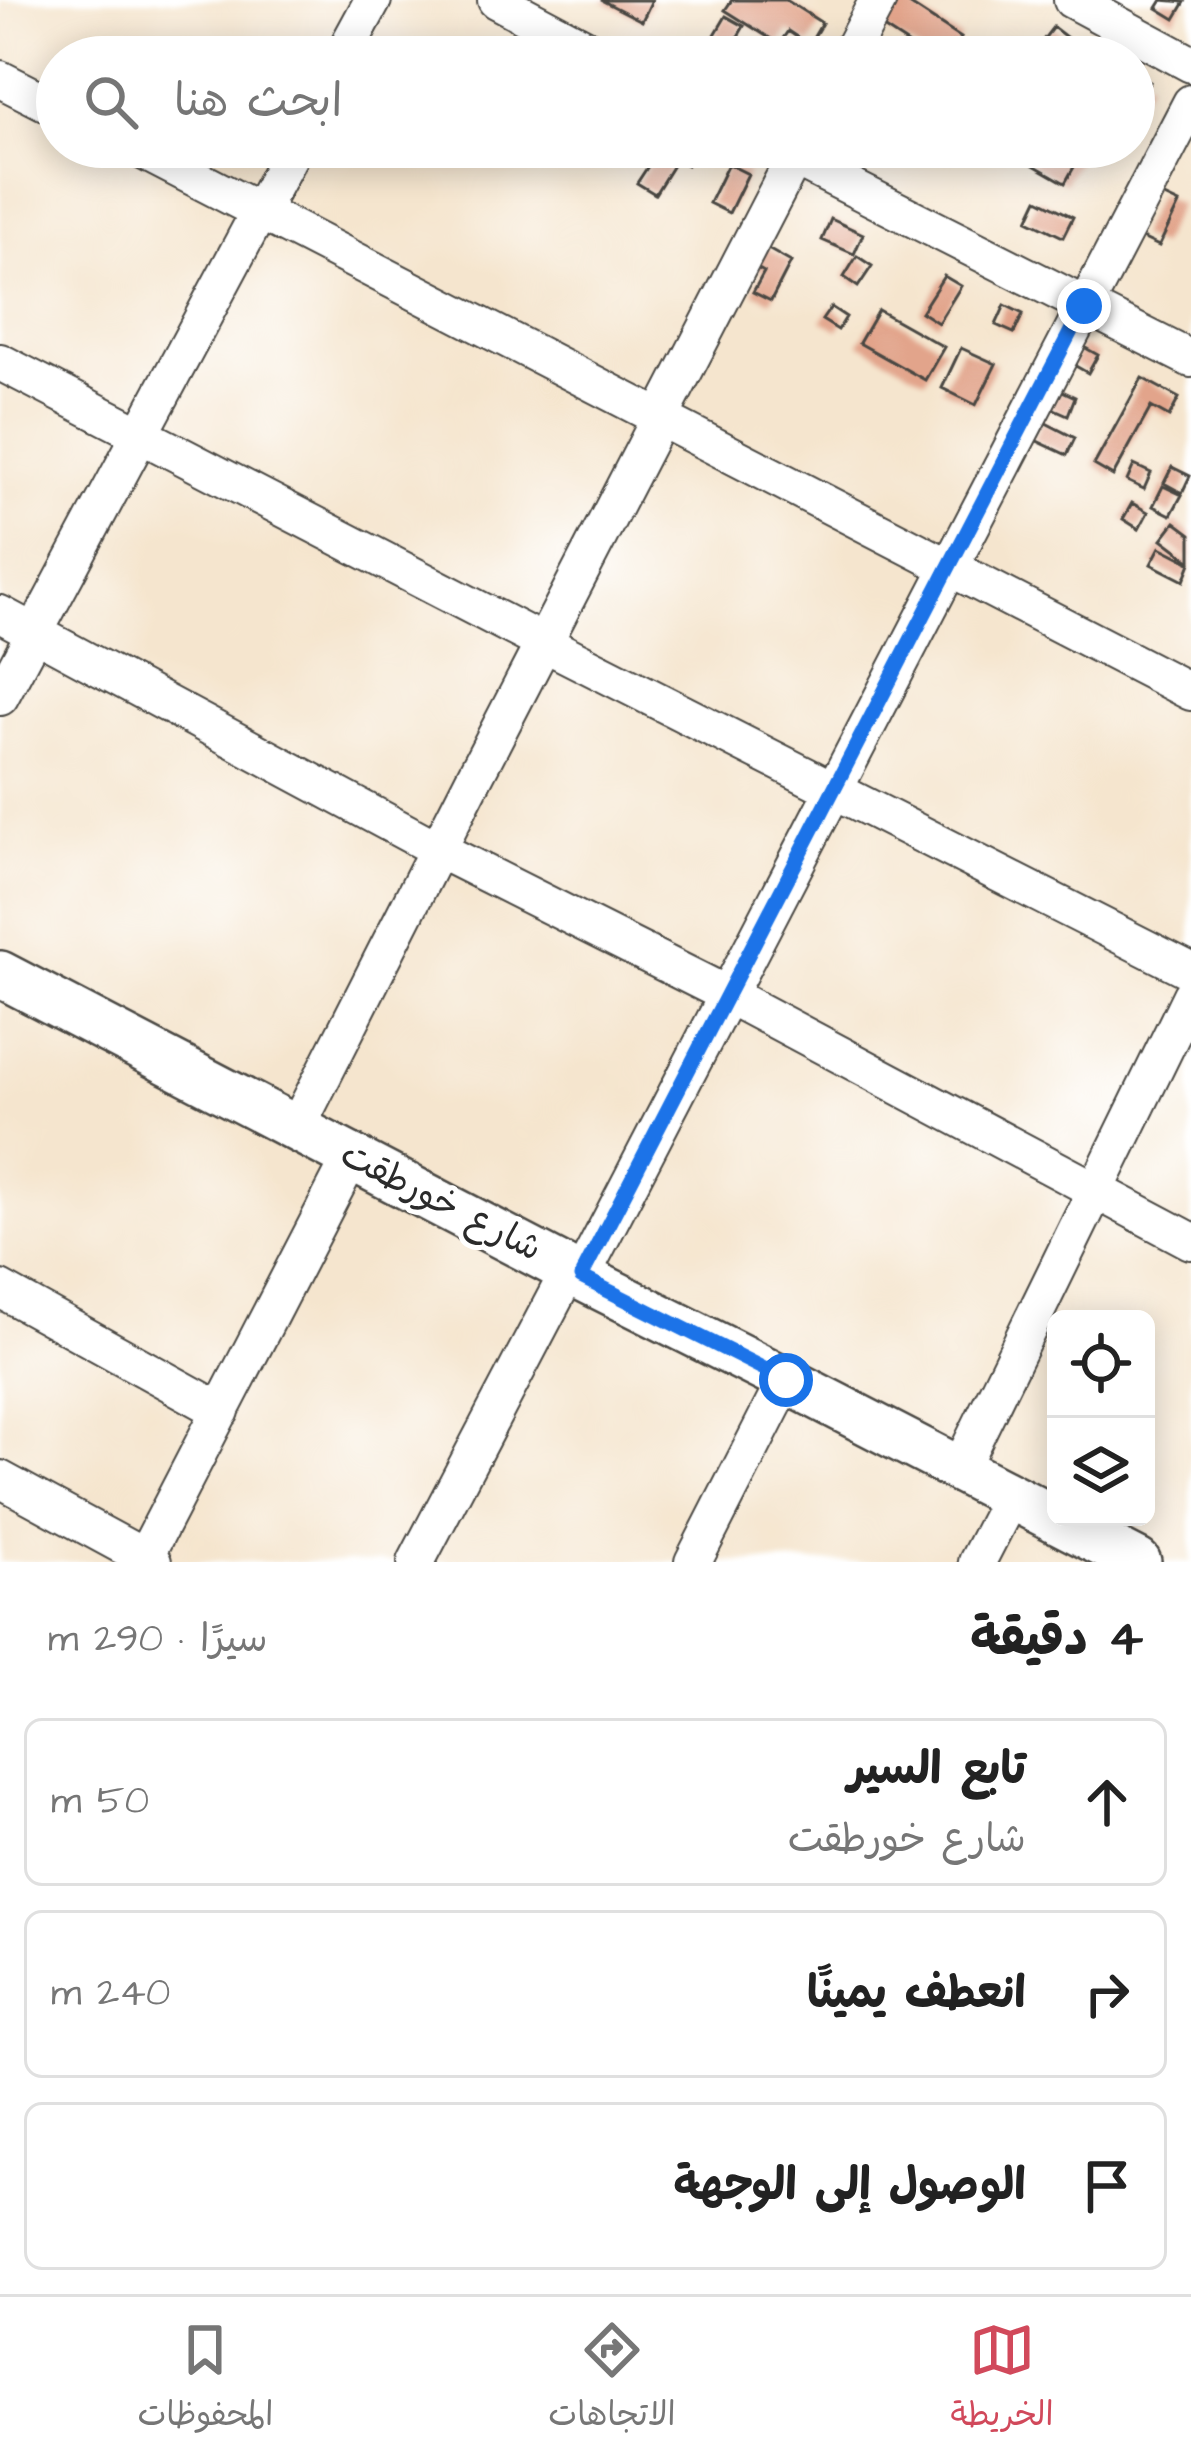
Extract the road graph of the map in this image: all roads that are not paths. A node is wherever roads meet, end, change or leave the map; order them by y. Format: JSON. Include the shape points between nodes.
{"nodes":[{"id":1,"x":373,"y":0,"type":"edge"},
{"id":2,"x":496,"y":0,"type":"edge"},
{"id":3,"x":878,"y":0,"type":"edge"},
{"id":4,"x":1072,"y":0,"type":"edge"},
{"id":5,"x":353,"y":36,"type":"edge"},
{"id":6,"x":564,"y":36,"type":"edge"},
{"id":7,"x":859,"y":36,"type":"edge"},
{"id":8,"x":1139,"y":36,"type":"edge"},
{"id":9,"x":1155,"y":45,"type":"edge"},
{"id":10,"x":1191,"y":64,"type":"edge"},
{"id":11,"x":0,"y":80,"type":"edge"},
{"id":12,"x":36,"y":98,"type":"edge"},
{"id":13,"x":1191,"y":104,"type":"edge"},
{"id":14,"x":177,"y":168,"type":"edge"},
{"id":15,"x":283,"y":168,"type":"edge"},
{"id":16,"x":782,"y":168,"type":"edge"},
{"id":17,"x":822,"y":168,"type":"edge"},
{"id":18,"x":260,"y":210,"type":"junction"},
{"id":19,"x":1084,"y":306,"type":"junction"},
{"id":20,"x":1191,"y":359,"type":"edge"},
{"id":21,"x":0,"y":362,"type":"edge"},
{"id":22,"x":661,"y":418,"type":"junction"},
{"id":23,"x":140,"y":434,"type":"junction"},
{"id":24,"x":950,"y":566,"type":"junction"},
{"id":25,"x":0,"y":614,"type":"edge"},
{"id":26,"x":35,"y":632,"type":"junction"},
{"id":27,"x":542,"y":642,"type":"junction"},
{"id":28,"x":1191,"y":692,"type":"edge"},
{"id":29,"x":0,"y":697,"type":"edge"},
{"id":30,"x":833,"y":789,"type":"junction"},
{"id":31,"x":437,"y":849,"type":"junction"},
{"id":32,"x":1191,"y":971,"type":"edge"},
{"id":33,"x":0,"y":974,"type":"edge"},
{"id":34,"x":727,"y":994,"type":"junction"},
{"id":35,"x":1191,"y":995,"type":"edge"},
{"id":36,"x":297,"y":1127,"type":"junction"},
{"id":37,"x":352,"y":1156,"type":"junction"},
{"id":38,"x":1094,"y":1191,"type":"junction"},
{"id":39,"x":1191,"y":1241,"type":"edge"},
{"id":40,"x":575,"y":1273,"type":"junction"},
{"id":41,"x":0,"y":1289,"type":"edge"},
{"id":42,"x":786,"y":1380,"type":"junction"},
{"id":43,"x":221,"y":1411,"type":"junction"},
{"id":44,"x":959,"y":1470,"type":"junction"},
{"id":45,"x":0,"y":1479,"type":"edge"},
{"id":46,"x":1010,"y":1498,"type":"junction"},
{"id":47,"x":709,"y":1557,"type":"edge"},
{"id":48,"x":146,"y":1561,"type":"edge"},
{"id":49,"x":416,"y":1562,"type":"edge"},
{"id":50,"x":977,"y":1562,"type":"edge"},
{"id":51,"x":1138,"y":1562,"type":"edge"}],
"edges":[{"from":1,"to":5,"type":"street"},
{"from":2,"to":6,"type":"street"},
{"from":3,"to":7,"type":"street"},
{"from":4,"to":8,"type":"street"},
{"from":9,"to":10,"type":"street"},
{"from":11,"to":12,"type":"street"},
{"from":13,"to":19,"type":"street"},
{"from":14,"to":18,"type":"street"},
{"from":15,"to":18,"type":"street"},
{"from":16,"to":22,"type":"street"},
{"from":17,"to":19,"type":"street"},
{"from":18,"to":22,"type":"street"},
{"from":18,"to":23,"type":"street"},
{"from":19,"to":20,"type":"street"},
{"from":19,"to":24,"type":"street"},
{"from":21,"to":23,"type":"street"},
{"from":22,"to":24,"type":"street"},
{"from":22,"to":27,"type":"street"},
{"from":23,"to":26,"type":"street"},
{"from":23,"to":27,"type":"street"},
{"from":24,"to":28,"type":"street"},
{"from":24,"to":30,"type":"street"},
{"from":25,"to":26,"type":"street"},
{"from":26,"to":29,"type":"street"},
{"from":26,"to":31,"type":"street"},
{"from":27,"to":30,"type":"street"},
{"from":27,"to":31,"type":"street"},
{"from":30,"to":32,"type":"street"},
{"from":30,"to":34,"type":"street"},
{"from":31,"to":34,"type":"street"},
{"from":31,"to":36,"type":"street"},
{"from":33,"to":36,"type":"street","name":"شارع خورطقت"},
{"from":34,"to":38,"type":"street"},
{"from":34,"to":40,"type":"street"},
{"from":35,"to":38,"type":"street"},
{"from":36,"to":37,"type":"street","name":"شارع خورطقت"},
{"from":37,"to":40,"type":"street","name":"شارع خورطقت"},
{"from":37,"to":43,"type":"street"},
{"from":38,"to":39,"type":"street"},
{"from":38,"to":44,"type":"street"},
{"from":40,"to":42,"type":"street","name":"شارع خورطقت"},
{"from":40,"to":49,"type":"street"},
{"from":41,"to":43,"type":"street"},
{"from":42,"to":44,"type":"street","name":"شارع خورطقت"},
{"from":42,"to":47,"type":"street"},
{"from":43,"to":48,"type":"street"},
{"from":44,"to":46,"type":"street","name":"شارع خورطقت"},
{"from":45,"to":48,"type":"street"},
{"from":46,"to":50,"type":"street"},
{"from":46,"to":51,"type":"street","name":"شارع خورطقت"}]}
